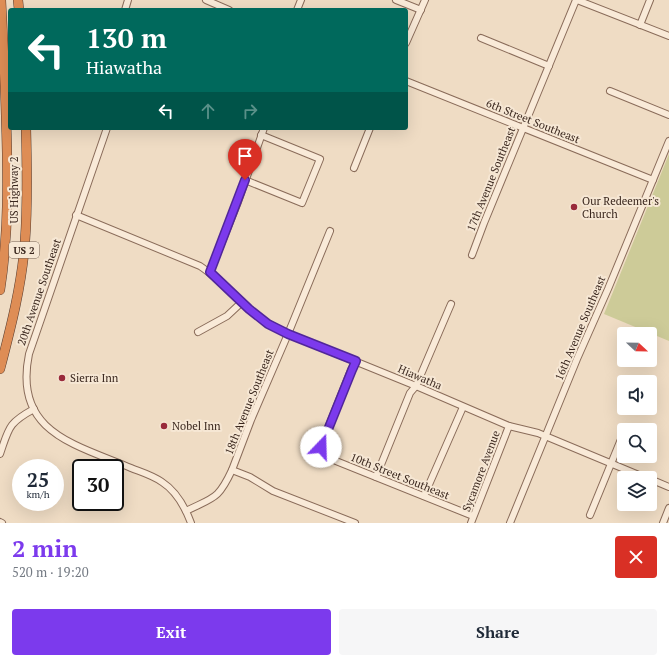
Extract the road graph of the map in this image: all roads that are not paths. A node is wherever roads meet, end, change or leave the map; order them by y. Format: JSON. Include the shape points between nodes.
{"nodes":[{"id":1,"x":1,"y":0,"type":"edge"},
{"id":2,"x":206,"y":0,"type":"edge"},
{"id":3,"x":396,"y":0,"type":"edge"},
{"id":4,"x":425,"y":0,"type":"edge"},
{"id":5,"x":576,"y":0,"type":"edge"},
{"id":6,"x":650,"y":0,"type":"edge"},
{"id":7,"x":224,"y":8,"type":"edge"},
{"id":8,"x":421,"y":10,"type":"junction"},
{"id":9,"x":640,"y":25,"type":"junction"},
{"id":10,"x":669,"y":36,"type":"edge"},
{"id":11,"x":481,"y":38,"type":"dead end"},
{"id":12,"x":408,"y":39,"type":"edge"},
{"id":13,"x":549,"y":66,"type":"junction"},
{"id":14,"x":408,"y":82,"type":"edge"},
{"id":15,"x":610,"y":91,"type":"dead end"},
{"id":16,"x":669,"y":115,"type":"edge"},
{"id":17,"x":523,"y":128,"type":"junction"},
{"id":18,"x":26,"y":130,"type":"edge"},
{"id":19,"x":105,"y":130,"type":"edge"},
{"id":20,"x":263,"y":130,"type":"edge"},
{"id":21,"x":369,"y":130,"type":"edge"},
{"id":22,"x":261,"y":135,"type":"junction"},
{"id":23,"x":669,"y":141,"type":"edge"},
{"id":24,"x":354,"y":168,"type":"dead end"},
{"id":25,"x":245,"y":180,"type":"junction"},
{"id":26,"x":653,"y":180,"type":"junction"},
{"id":27,"x":76,"y":215,"type":"junction"},
{"id":28,"x":330,"y":231,"type":"dead end"},
{"id":29,"x":472,"y":255,"type":"dead end"},
{"id":30,"x":210,"y":272,"type":"junction"},
{"id":31,"x":0,"y":290,"type":"edge"},
{"id":32,"x":242,"y":302,"type":"junction"},
{"id":33,"x":451,"y":304,"type":"dead end"},
{"id":34,"x":198,"y":332,"type":"dead end"},
{"id":35,"x":288,"y":334,"type":"junction"},
{"id":36,"x":356,"y":361,"type":"junction"},
{"id":37,"x":0,"y":370,"type":"edge"},
{"id":38,"x":416,"y":386,"type":"junction"},
{"id":39,"x":463,"y":407,"type":"junction"},
{"id":40,"x":34,"y":409,"type":"junction"},
{"id":41,"x":509,"y":426,"type":"junction"},
{"id":42,"x":545,"y":436,"type":"junction"},
{"id":43,"x":617,"y":449,"type":"edge"},
{"id":44,"x":0,"y":454,"type":"edge"},
{"id":45,"x":611,"y":463,"type":"junction"},
{"id":46,"x":232,"y":470,"type":"junction"},
{"id":47,"x":630,"y":471,"type":"edge"},
{"id":48,"x":376,"y":477,"type":"junction"},
{"id":49,"x":657,"y":483,"type":"edge"},
{"id":50,"x":669,"y":487,"type":"edge"},
{"id":51,"x":424,"y":496,"type":"junction"},
{"id":52,"x":669,"y":508,"type":"edge"},
{"id":53,"x":186,"y":511,"type":"junction"},
{"id":54,"x":590,"y":515,"type":"dead end"},
{"id":55,"x":473,"y":516,"type":"junction"},
{"id":56,"x":191,"y":523,"type":"edge"},
{"id":57,"x":355,"y":523,"type":"edge"},
{"id":58,"x":471,"y":523,"type":"edge"},
{"id":59,"x":510,"y":523,"type":"edge"},
{"id":60,"x":663,"y":523,"type":"edge"}],
"edges":[{"from":1,"to":31,"type":"highway","name":"US Highway 2","number":"US 2","via":[[8,178],[4,264]]},
{"from":2,"to":7,"type":"street"},
{"from":3,"to":8,"type":"street"},
{"from":4,"to":8,"type":"street"},
{"from":5,"to":9,"type":"street"},
{"from":5,"to":13,"type":"street","name":"17th Avenue Southeast"},
{"from":6,"to":9,"type":"street"},
{"from":8,"to":12,"type":"street"},
{"from":9,"to":10,"type":"street"},
{"from":11,"to":13,"type":"street"},
{"from":13,"to":17,"type":"street","name":"17th Avenue Southeast"},
{"from":14,"to":17,"type":"street","name":"6th Street Southeast"},
{"from":15,"to":16,"type":"street"},
{"from":17,"to":26,"type":"street","name":"6th Street Southeast"},
{"from":17,"to":29,"type":"street","name":"17th Avenue Southeast"},
{"from":18,"to":37,"type":"highway","name":"US Highway 2","number":"US 2","via":[[25,242],[17,297]]},
{"from":19,"to":27,"type":"street","name":"20th Avenue Southeast"},
{"from":20,"to":22,"type":"street"},
{"from":21,"to":24,"type":"street"},
{"from":22,"to":25,"type":"street"},
{"from":22,"to":25,"type":"street","via":[[320,159],[302,203]]},
{"from":23,"to":26,"type":"street","name":"16th Avenue Southeast"},
{"from":25,"to":30,"type":"street"},
{"from":26,"to":42,"type":"street","name":"16th Avenue Southeast"},
{"from":27,"to":30,"type":"street","name":"Hiawatha"},
{"from":27,"to":40,"type":"street","name":"20th Avenue Southeast","via":[[29,354],[25,378]]},
{"from":28,"to":35,"type":"street","name":"18th Avenue Southeast"},
{"from":30,"to":32,"type":"street","name":"Hiawatha"},
{"from":32,"to":34,"type":"street","via":[[227,316]]},
{"from":32,"to":35,"type":"street","name":"Hiawatha","via":[[268,324]]},
{"from":33,"to":38,"type":"street"},
{"from":35,"to":36,"type":"street","name":"Hiawatha"},
{"from":35,"to":46,"type":"street","name":"18th Avenue Southeast"},
{"from":36,"to":38,"type":"street","name":"Hiawatha"},
{"from":36,"to":48,"type":"street","name":"10th Street Southeast","via":[[321,451],[326,457]]},
{"from":38,"to":39,"type":"street","name":"Hiawatha"},
{"from":38,"to":48,"type":"street","via":[[410,393]]},
{"from":39,"to":41,"type":"street","name":"Hiawatha"},
{"from":39,"to":51,"type":"street"},
{"from":40,"to":44,"type":"street","via":[[10,426]]},
{"from":40,"to":53,"type":"street","via":[[50,430],[66,441],[162,482],[177,496]]},
{"from":41,"to":42,"type":"street","name":"Hiawatha"},
{"from":41,"to":55,"type":"street","name":"Sycamore Avenue"},
{"from":42,"to":45,"type":"street","name":"Hiawatha"},
{"from":42,"to":59,"type":"street","name":"16th Avenue Southeast"},
{"from":43,"to":45,"type":"street"},
{"from":45,"to":47,"type":"street","name":"Hiawatha"},
{"from":45,"to":54,"type":"street"},
{"from":46,"to":53,"type":"street","name":"18th Avenue Southeast","via":[[220,492]]},
{"from":46,"to":57,"type":"street","name":"18th Avenue Southeast","via":[[273,491]]},
{"from":48,"to":51,"type":"street","name":"10th Street Southeast"},
{"from":49,"to":50,"type":"street"},
{"from":51,"to":55,"type":"street","name":"10th Street Southeast"},
{"from":52,"to":60,"type":"street"},
{"from":53,"to":56,"type":"street"},
{"from":55,"to":58,"type":"street","name":"Sycamore Avenue"}]}
